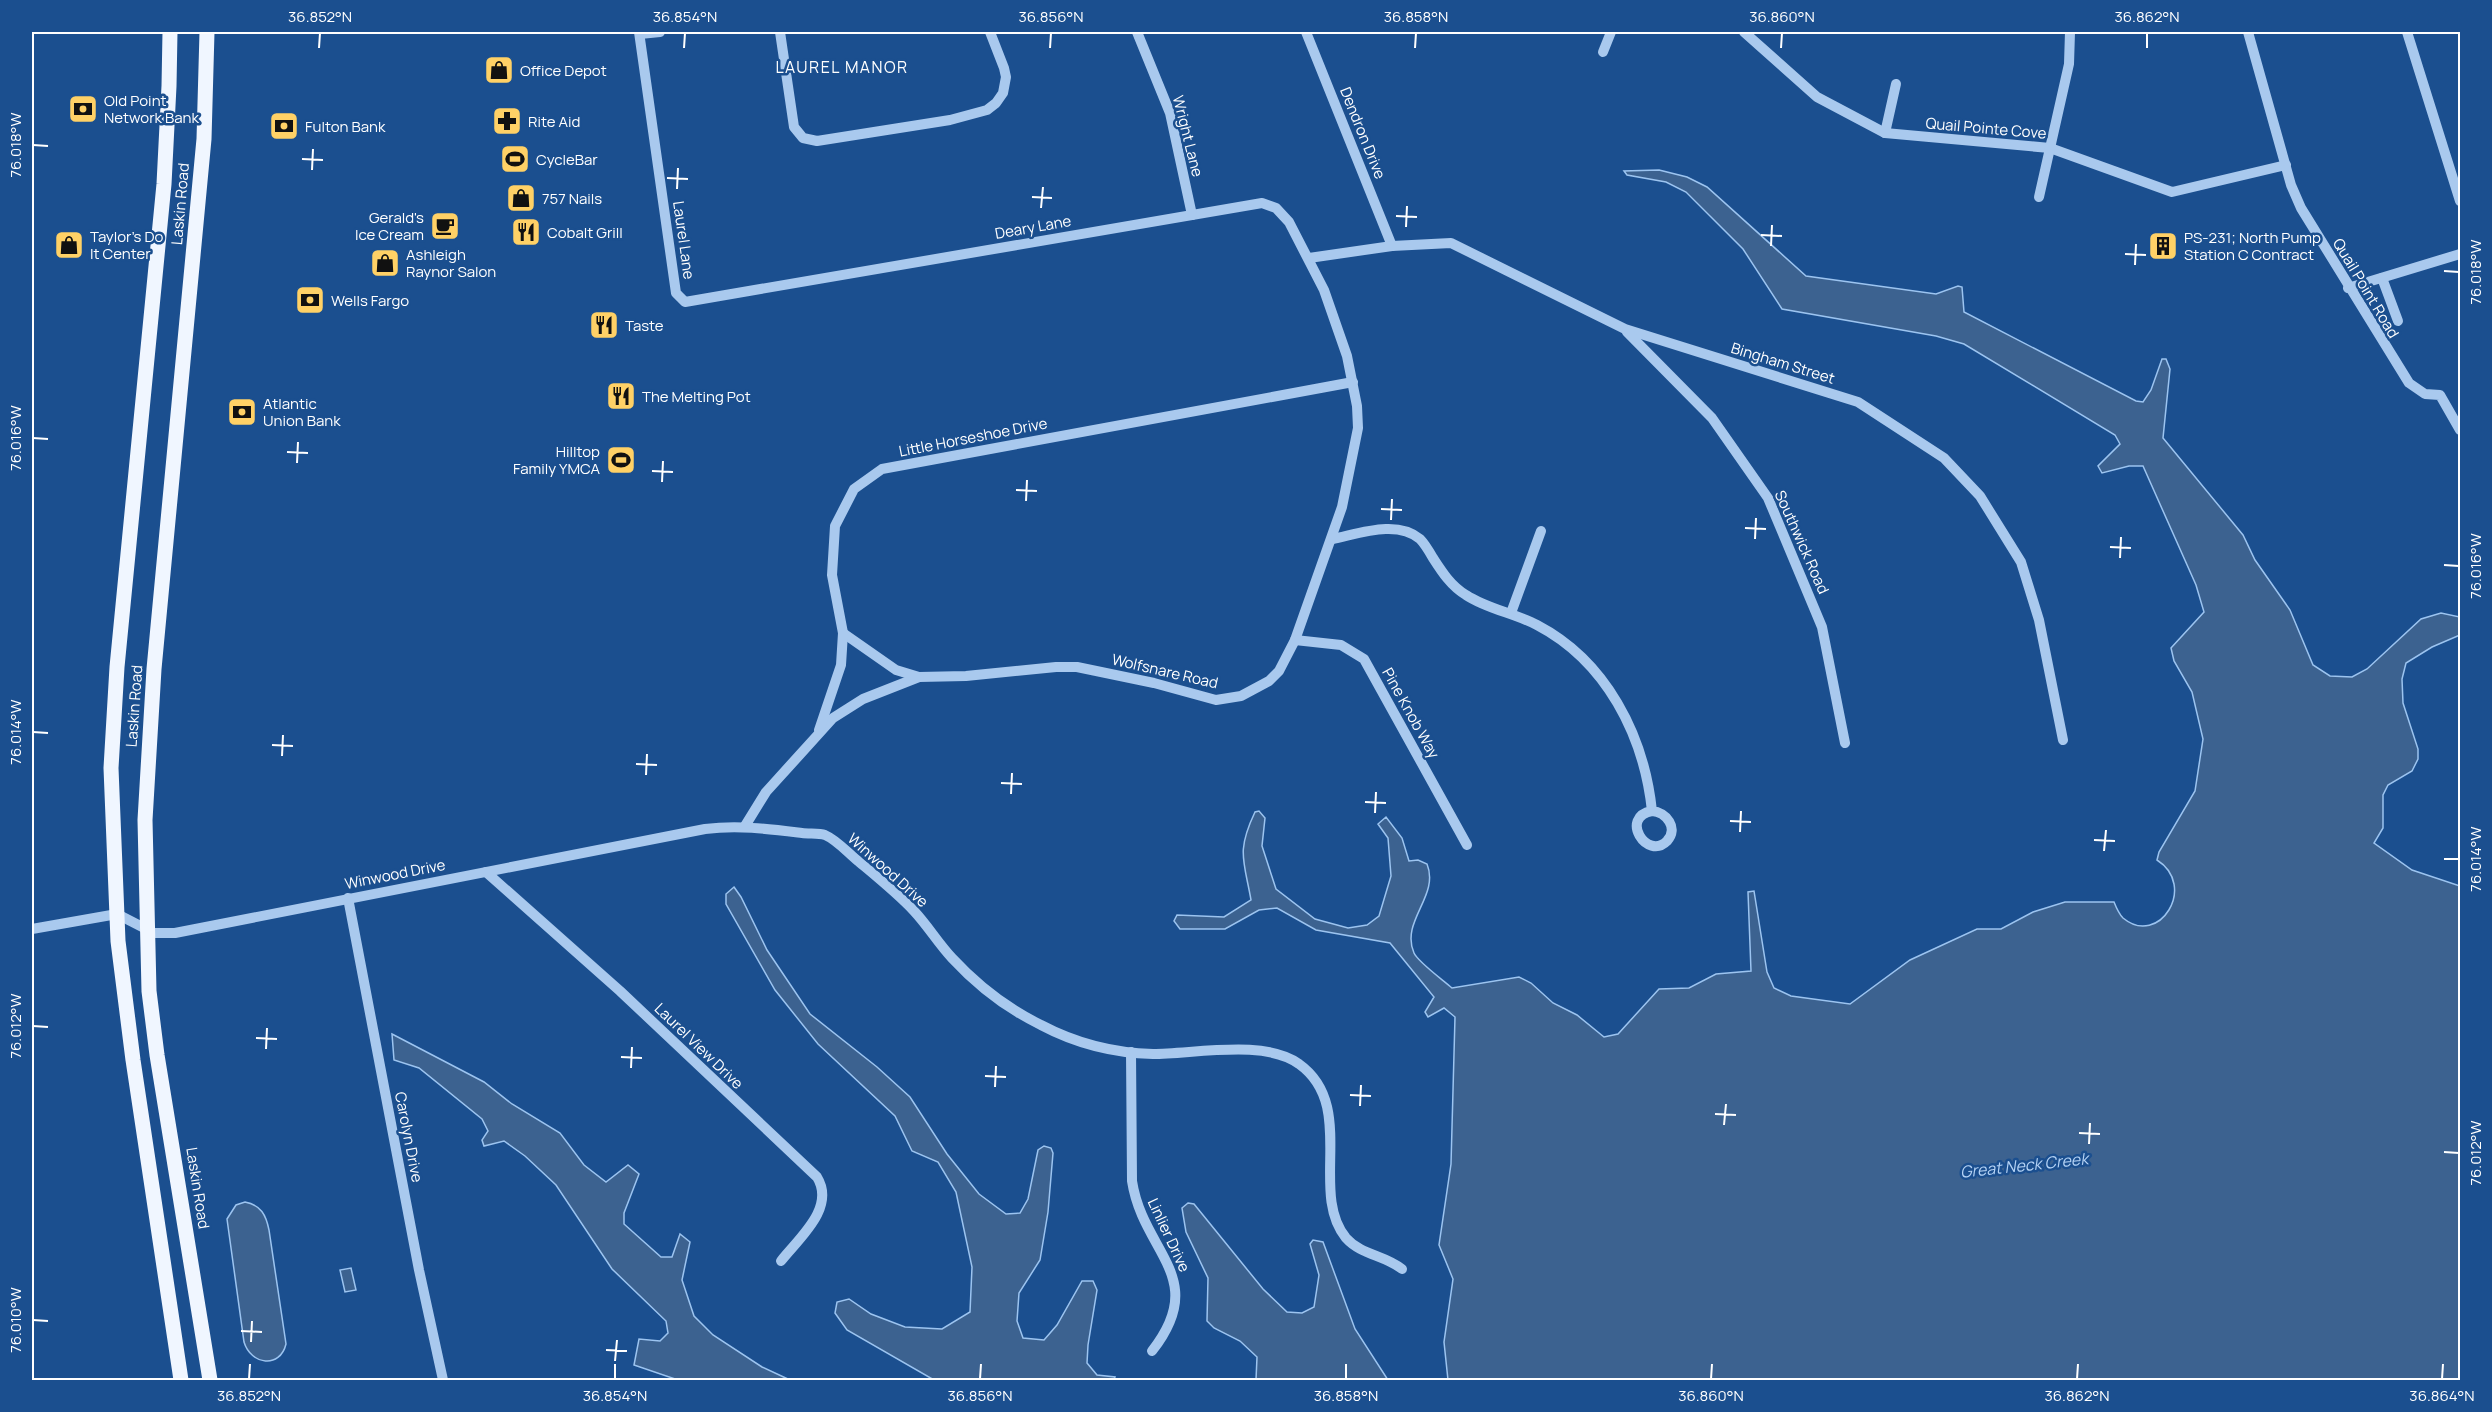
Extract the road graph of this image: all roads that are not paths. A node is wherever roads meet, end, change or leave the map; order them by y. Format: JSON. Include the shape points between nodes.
{"nodes":[{"id":1,"x":170,"y":32,"type":"edge"},
{"id":2,"x":207,"y":32,"type":"edge"},
{"id":3,"x":660,"y":32,"type":"edge"},
{"id":4,"x":780,"y":32,"type":"edge"},
{"id":5,"x":990,"y":32,"type":"edge"},
{"id":6,"x":1137,"y":32,"type":"edge"},
{"id":7,"x":1306,"y":32,"type":"edge"},
{"id":8,"x":1611,"y":32,"type":"edge"},
{"id":9,"x":1744,"y":32,"type":"edge"},
{"id":10,"x":2070,"y":32,"type":"edge"},
{"id":11,"x":2248,"y":32,"type":"edge"},
{"id":12,"x":2407,"y":32,"type":"edge"},
{"id":13,"x":640,"y":33,"type":"edge"},
{"id":14,"x":1603,"y":51,"type":"dead end"},
{"id":15,"x":1896,"y":84,"type":"dead end"},
{"id":16,"x":1885,"y":134,"type":"junction"},
{"id":17,"x":2050,"y":148,"type":"junction"},
{"id":18,"x":2286,"y":165,"type":"junction"},
{"id":19,"x":2039,"y":197,"type":"dead end"},
{"id":20,"x":2460,"y":201,"type":"edge"},
{"id":21,"x":1191,"y":215,"type":"junction"},
{"id":22,"x":1297,"y":236,"type":"joint"},
{"id":23,"x":1392,"y":246,"type":"junction"},
{"id":24,"x":2460,"y":254,"type":"edge"},
{"id":25,"x":1309,"y":258,"type":"junction"},
{"id":26,"x":2382,"y":278,"type":"junction"},
{"id":27,"x":2348,"y":288,"type":"junction"},
{"id":28,"x":760,"y":290,"type":"joint"},
{"id":29,"x":2398,"y":321,"type":"dead end"},
{"id":30,"x":1624,"y":330,"type":"junction"},
{"id":31,"x":1353,"y":382,"type":"junction"},
{"id":32,"x":2460,"y":430,"type":"edge"},
{"id":33,"x":1540,"y":531,"type":"dead end"},
{"id":34,"x":1332,"y":538,"type":"junction"},
{"id":35,"x":1511,"y":613,"type":"junction"},
{"id":36,"x":843,"y":633,"type":"junction"},
{"id":37,"x":1295,"y":640,"type":"junction"},
{"id":38,"x":919,"y":677,"type":"junction"},
{"id":39,"x":818,"y":733,"type":"junction"},
{"id":40,"x":2062,"y":740,"type":"dead end"},
{"id":41,"x":1845,"y":743,"type":"dead end"},
{"id":42,"x":1652,"y":811,"type":"dead end"},
{"id":43,"x":745,"y":826,"type":"junction"},
{"id":44,"x":1467,"y":845,"type":"dead end"},
{"id":45,"x":486,"y":873,"type":"junction"},
{"id":46,"x":348,"y":898,"type":"junction"},
{"id":47,"x":117,"y":914,"type":"junction"},
{"id":48,"x":32,"y":929,"type":"edge"},
{"id":49,"x":147,"y":931,"type":"junction"},
{"id":50,"x":1131,"y":1052,"type":"junction"},
{"id":51,"x":781,"y":1261,"type":"dead end"},
{"id":52,"x":1402,"y":1269,"type":"dead end"},
{"id":53,"x":1152,"y":1351,"type":"dead end"},
{"id":54,"x":181,"y":1380,"type":"edge"},
{"id":55,"x":210,"y":1380,"type":"edge"},
{"id":56,"x":443,"y":1380,"type":"edge"}],
"edges":[{"from":1,"to":47,"type":"main road","name":"Laskin Road","via":[[164,184],[113,716],[111,768]]},
{"from":2,"to":49,"type":"main road","name":"Laskin Road","via":[[203,151],[147,768]]},
{"from":3,"to":13,"type":"street"},
{"from":4,"to":5,"type":"street","via":[[794,128],[804,138],[816,141],[987,110],[1003,93],[1006,77]]},
{"from":6,"to":21,"type":"street","name":"Wright Lane","via":[[1170,112]]},
{"from":7,"to":23,"type":"street","name":"Dendron Drive"},
{"from":8,"to":14,"type":"street"},
{"from":9,"to":16,"type":"street","name":"Quail Pointe Cove","via":[[1817,97]]},
{"from":10,"to":17,"type":"street","via":[[2069,64]]},
{"from":11,"to":18,"type":"street","name":"Quail Point Road"},
{"from":12,"to":20,"type":"street"},
{"from":13,"to":28,"type":"street","name":"Laurel Lane","via":[[676,293],[688,303]]},
{"from":15,"to":16,"type":"street"},
{"from":16,"to":17,"type":"street","name":"Quail Pointe Cove"},
{"from":17,"to":18,"type":"street","name":"Quail Pointe Cove","via":[[2172,192]]},
{"from":17,"to":19,"type":"street"},
{"from":18,"to":27,"type":"street","name":"Quail Point Road","via":[[2301,208]]},
{"from":21,"to":22,"type":"street","name":"Deary Lane","via":[[1270,204],[1282,212]]},
{"from":21,"to":28,"type":"street","name":"Deary Lane"},
{"from":22,"to":25,"type":"street","name":"Wolfsnare Road"},
{"from":23,"to":25,"type":"street","name":"Bingham Street"},
{"from":23,"to":30,"type":"street","name":"Bingham Street","via":[[1451,243]]},
{"from":24,"to":26,"type":"street"},
{"from":25,"to":31,"type":"street","name":"Wolfsnare Road","via":[[1338,326]]},
{"from":26,"to":27,"type":"street"},
{"from":26,"to":29,"type":"street"},
{"from":27,"to":32,"type":"street","name":"Quail Point Road","via":[[2409,383],[2425,394],[2440,395]]},
{"from":30,"to":40,"type":"street","name":"Bingham Street","via":[[1858,402],[1944,458],[1980,496],[2021,562],[2039,620]]},
{"from":30,"to":41,"type":"street","name":"Southwick Road","via":[[1712,418],[1768,498],[1822,627]]},
{"from":31,"to":34,"type":"street","name":"Wolfsnare Road","via":[[1357,443]]},
{"from":31,"to":36,"type":"street","name":"Little Horseshoe Drive","via":[[882,469],[854,489],[836,526],[832,575]]},
{"from":33,"to":35,"type":"street"},
{"from":34,"to":35,"type":"street","via":[[1386,528],[1408,532],[1423,543],[1445,576],[1463,593]]},
{"from":34,"to":37,"type":"street","name":"Wolfsnare Road"},
{"from":35,"to":42,"type":"street","via":[[1563,640],[1605,682],[1641,755]]},
{"from":36,"to":38,"type":"street","via":[[896,670]]},
{"from":36,"to":39,"type":"street","name":"Little Horseshoe Drive","via":[[842,666]]},
{"from":37,"to":38,"type":"street","name":"Wolfsnare Road","via":[[1269,681],[1228,699],[1216,700],[1077,667]]},
{"from":37,"to":44,"type":"street","name":"Pine Knob Way","via":[[1341,645],[1364,659]]},
{"from":38,"to":39,"type":"street","name":"Wolfsnare Road","via":[[848,707]]},
{"from":39,"to":43,"type":"street","name":"Wolfsnare Road","via":[[766,792]]},
{"from":43,"to":45,"type":"street","name":"Winwood Drive","via":[[705,829]]},
{"from":43,"to":50,"type":"street","name":"Winwood Drive","via":[[825,836],[914,911],[952,958],[998,999],[1057,1033]]},
{"from":45,"to":46,"type":"street","name":"Winwood Drive"},
{"from":45,"to":51,"type":"street","name":"Laurel View Drive","via":[[620,991],[816,1177],[823,1192],[821,1208]]},
{"from":46,"to":49,"type":"street","name":"Winwood Drive","via":[[175,933]]},
{"from":46,"to":56,"type":"street","name":"Carolyn Drive"},
{"from":47,"to":48,"type":"street"},
{"from":47,"to":49,"type":"street","name":"Winwood Drive"},
{"from":47,"to":54,"type":"main road","name":"Laskin Road","via":[[133,1060]]},
{"from":49,"to":55,"type":"main road","name":"Laskin Road","via":[[157,1055]]},
{"from":50,"to":52,"type":"street","name":"Winwood Drive","via":[[1257,1050],[1284,1055],[1299,1063],[1316,1083],[1327,1110],[1332,1145],[1332,1200],[1342,1232],[1355,1246]]},
{"from":50,"to":53,"type":"street","name":"Linlier Drive","via":[[1132,1181],[1142,1218],[1171,1271],[1176,1296],[1170,1322]]}]}
